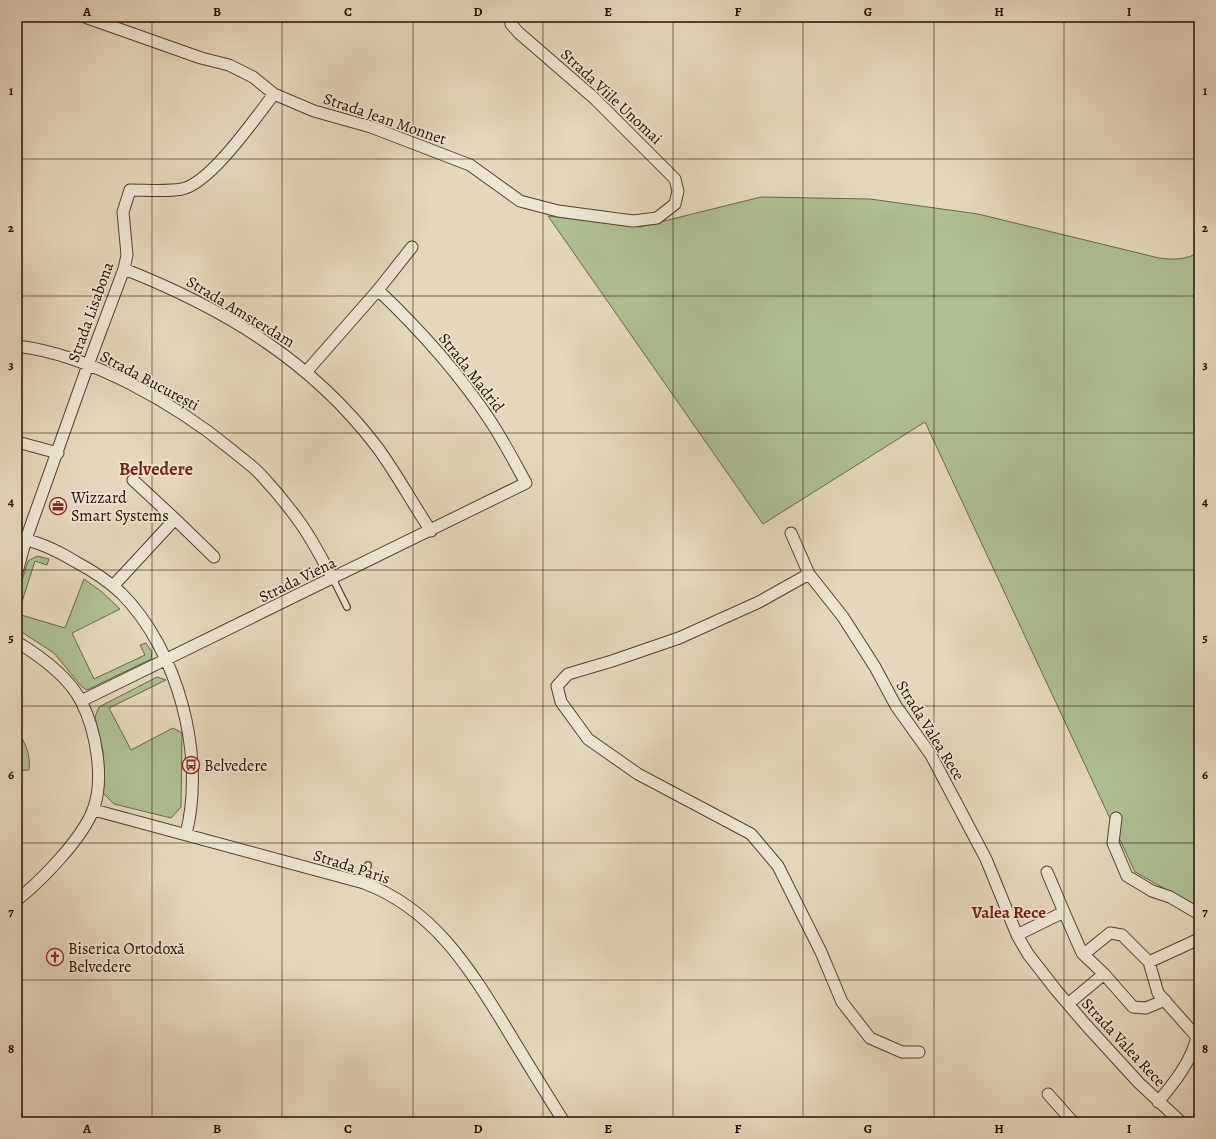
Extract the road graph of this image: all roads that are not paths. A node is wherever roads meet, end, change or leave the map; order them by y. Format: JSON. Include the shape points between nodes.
{"nodes":[{"id":1,"x":85,"y":17,"type":"edge"},
{"id":2,"x":510,"y":17,"type":"edge"},
{"id":3,"x":274,"y":94,"type":"junction"},
{"id":4,"x":675,"y":204,"type":"joint"},
{"id":5,"x":412,"y":247,"type":"dead end"},
{"id":6,"x":124,"y":269,"type":"junction"},
{"id":7,"x":378,"y":290,"type":"junction"},
{"id":8,"x":17,"y":346,"type":"edge"},
{"id":9,"x":88,"y":365,"type":"junction"},
{"id":10,"x":307,"y":371,"type":"junction"},
{"id":11,"x":17,"y":442,"type":"edge"},
{"id":12,"x":58,"y":452,"type":"junction"},
{"id":13,"x":133,"y":480,"type":"dead end"},
{"id":14,"x":526,"y":484,"type":"joint"},
{"id":15,"x":175,"y":519,"type":"junction"},
{"id":16,"x":431,"y":531,"type":"junction"},
{"id":17,"x":791,"y":533,"type":"dead end"},
{"id":18,"x":22,"y":539,"type":"edge"},
{"id":19,"x":214,"y":557,"type":"dead end"},
{"id":20,"x":17,"y":572,"type":"edge"},
{"id":21,"x":809,"y":574,"type":"junction"},
{"id":22,"x":334,"y":579,"type":"junction"},
{"id":23,"x":113,"y":586,"type":"junction"},
{"id":24,"x":347,"y":607,"type":"dead end"},
{"id":25,"x":17,"y":642,"type":"edge"},
{"id":26,"x":166,"y":660,"type":"junction"},
{"id":27,"x":81,"y":701,"type":"junction"},
{"id":28,"x":94,"y":810,"type":"junction"},
{"id":29,"x":1116,"y":818,"type":"dead end"},
{"id":30,"x":186,"y":834,"type":"junction"},
{"id":31,"x":368,"y":865,"type":"dead end"},
{"id":32,"x":1047,"y":872,"type":"dead end"},
{"id":33,"x":364,"y":883,"type":"junction"},
{"id":34,"x":17,"y":900,"type":"edge"},
{"id":35,"x":1064,"y":912,"type":"junction"},
{"id":36,"x":1199,"y":914,"type":"edge"},
{"id":37,"x":1017,"y":935,"type":"junction"},
{"id":38,"x":1199,"y":939,"type":"edge"},
{"id":39,"x":1082,"y":953,"type":"junction"},
{"id":40,"x":1149,"y":962,"type":"junction"},
{"id":41,"x":1104,"y":974,"type":"junction"},
{"id":42,"x":1164,"y":1000,"type":"junction"},
{"id":43,"x":1068,"y":1004,"type":"junction"},
{"id":44,"x":919,"y":1052,"type":"dead end"},
{"id":45,"x":1048,"y":1094,"type":"dead end"},
{"id":46,"x":1158,"y":1102,"type":"junction"},
{"id":47,"x":564,"y":1122,"type":"edge"},
{"id":48,"x":1073,"y":1122,"type":"edge"},
{"id":49,"x":1181,"y":1122,"type":"edge"}],
"edges":[{"from":1,"to":3,"type":"street","name":"Strada Jean Monnet","via":[[201,58],[229,65],[253,77]]},
{"from":2,"to":4,"type":"street","name":"Strada Viile Unomai","via":[[519,33],[594,98],[675,179],[678,191]]},
{"from":3,"to":4,"type":"street","name":"Strada Jean Monnet","via":[[314,111],[371,127],[470,165],[520,201],[558,211],[633,220],[657,218]]},
{"from":3,"to":6,"type":"street","name":"Strada Lisabona","via":[[235,144],[216,165],[195,182],[183,188],[130,190],[123,212],[127,255]]},
{"from":5,"to":7,"type":"street"},
{"from":6,"to":9,"type":"street","name":"Strada Lisabona"},
{"from":6,"to":10,"type":"street","name":"Strada Amsterdam","via":[[174,289],[264,339]]},
{"from":7,"to":10,"type":"street"},
{"from":7,"to":14,"type":"street","name":"Strada Madrid","via":[[417,327],[450,367],[491,422]]},
{"from":8,"to":9,"type":"street","name":"Strada București"},
{"from":9,"to":12,"type":"street","name":"Strada Lisabona"},
{"from":9,"to":22,"type":"street","name":"Strada București","via":[[153,395],[204,427],[260,474],[301,524]]},
{"from":10,"to":16,"type":"street","name":"Strada Amsterdam","via":[[376,446],[407,490]]},
{"from":11,"to":12,"type":"street"},
{"from":12,"to":18,"type":"street","name":"Strada Lisabona"},
{"from":13,"to":15,"type":"street"},
{"from":14,"to":16,"type":"street","name":"Strada Viena"},
{"from":15,"to":19,"type":"street"},
{"from":15,"to":23,"type":"street"},
{"from":16,"to":22,"type":"street","name":"Strada Viena"},
{"from":17,"to":21,"type":"street","name":"Strada Valea Rece"},
{"from":18,"to":20,"type":"street","name":"Strada Lisabona"},
{"from":18,"to":23,"type":"street","via":[[61,553]]},
{"from":21,"to":37,"type":"street","name":"Strada Valea Rece","via":[[843,617],[896,706],[931,755],[986,859]]},
{"from":21,"to":44,"type":"street","via":[[759,602],[679,638],[568,674],[557,686],[561,702],[588,738],[638,774],[751,834],[778,866],[821,952],[842,1002],[851,1014],[870,1038],[902,1052]]},
{"from":22,"to":24,"type":"lane","name":"Strada București"},
{"from":22,"to":26,"type":"street","name":"Strada Viena"},
{"from":23,"to":26,"type":"street","via":[[151,631]]},
{"from":25,"to":27,"type":"street","via":[[34,652],[63,678]]},
{"from":26,"to":27,"type":"street","name":"Strada Viena"},
{"from":26,"to":30,"type":"street","via":[[185,716],[190,752],[192,783]]},
{"from":27,"to":28,"type":"street","via":[[96,743],[99,777]]},
{"from":28,"to":30,"type":"street","name":"Strada Paris"},
{"from":28,"to":34,"type":"street","via":[[84,827],[48,872]]},
{"from":29,"to":36,"type":"street","via":[[1113,843],[1127,876]]},
{"from":30,"to":33,"type":"street","name":"Strada Paris"},
{"from":31,"to":33,"type":"lane"},
{"from":32,"to":35,"type":"street","name":"Strada Valea Rece"},
{"from":33,"to":47,"type":"street","name":"Strada Paris","via":[[400,900],[432,925],[470,970]]},
{"from":35,"to":37,"type":"street"},
{"from":35,"to":39,"type":"street","name":"Strada Valea Rece"},
{"from":37,"to":43,"type":"street","name":"Strada Valea Rece","via":[[1028,954]]},
{"from":38,"to":40,"type":"street"},
{"from":39,"to":40,"type":"street","name":"Strada Valea Rece","via":[[1110,933],[1122,935]]},
{"from":39,"to":41,"type":"street","name":"Strada Valea Rece"},
{"from":40,"to":42,"type":"street","name":"Strada Valea Rece","via":[[1158,993]]},
{"from":41,"to":42,"type":"street","name":"Strada Valea Rece","via":[[1134,1007],[1146,1008]]},
{"from":41,"to":43,"type":"street","name":"Strada Valea Rece"},
{"from":42,"to":46,"type":"street","name":"Strada Valea Rece","via":[[1197,1037],[1194,1049],[1175,1081]]},
{"from":43,"to":46,"type":"street","name":"Strada Valea Rece"},
{"from":45,"to":48,"type":"street"},
{"from":46,"to":49,"type":"street","name":"Strada Valea Rece"}]}
